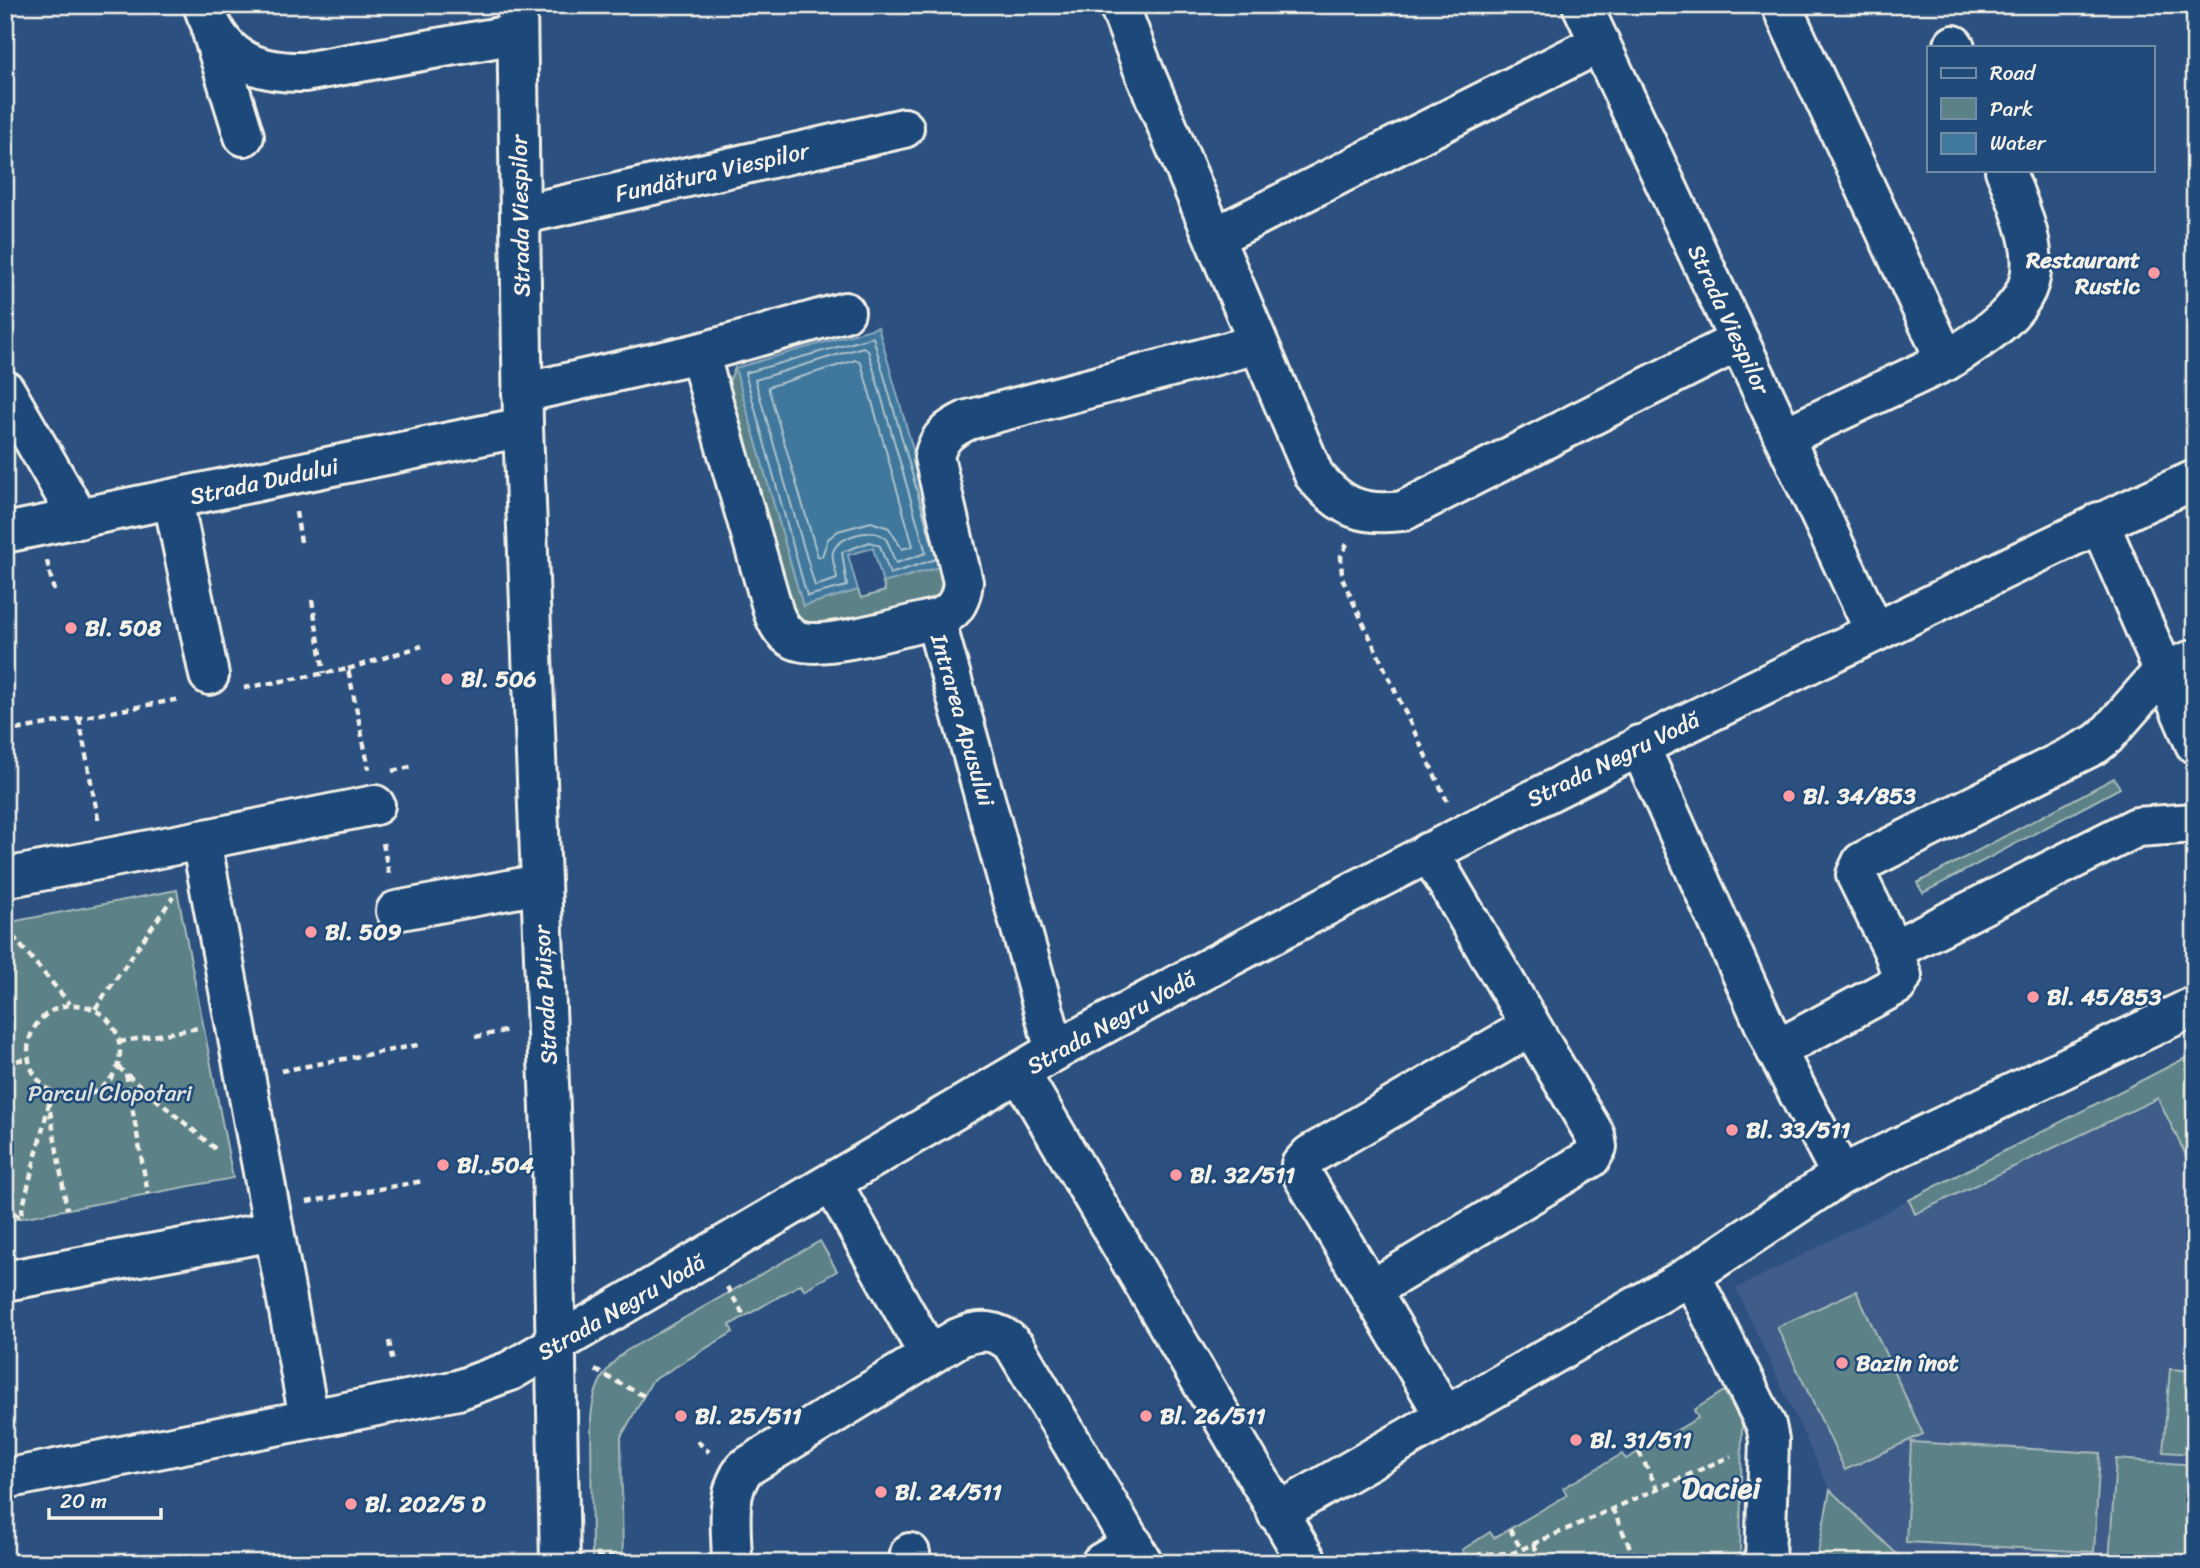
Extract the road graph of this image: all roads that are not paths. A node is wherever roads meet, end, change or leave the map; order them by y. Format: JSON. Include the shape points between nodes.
{"nodes":[{"id":1,"x":1119,"y":5,"type":"edge"},
{"id":2,"x":1582,"y":5,"type":"edge"},
{"id":3,"x":1781,"y":5,"type":"edge"},
{"id":4,"x":207,"y":18,"type":"edge"},
{"id":5,"x":517,"y":20,"type":"edge"},
{"id":6,"x":1600,"y":43,"type":"junction"},
{"id":7,"x":904,"y":128,"type":"dead end"},
{"id":8,"x":244,"y":136,"type":"dead end"},
{"id":9,"x":2006,"y":172,"type":"edge"},
{"id":10,"x":520,"y":215,"type":"junction"},
{"id":11,"x":1215,"y":237,"type":"junction"},
{"id":12,"x":845,"y":312,"type":"dead end"},
{"id":13,"x":1739,"y":341,"type":"junction"},
{"id":14,"x":1258,"y":344,"type":"junction"},
{"id":15,"x":699,"y":354,"type":"junction"},
{"id":16,"x":1946,"y":361,"type":"junction"},
{"id":17,"x":5,"y":390,"type":"edge"},
{"id":18,"x":523,"y":410,"type":"junction"},
{"id":19,"x":1784,"y":437,"type":"junction"},
{"id":20,"x":2195,"y":480,"type":"edge"},
{"id":21,"x":173,"y":500,"type":"junction"},
{"id":22,"x":79,"y":519,"type":"junction"},
{"id":23,"x":2099,"y":522,"type":"junction"},
{"id":24,"x":5,"y":533,"type":"edge"},
{"id":25,"x":935,"y":619,"type":"junction"},
{"id":26,"x":1875,"y":632,"type":"junction"},
{"id":27,"x":2179,"y":665,"type":"edge"},
{"id":28,"x":210,"y":687,"type":"road end"},
{"id":29,"x":2195,"y":744,"type":"edge"},
{"id":30,"x":1639,"y":745,"type":"junction"},
{"id":31,"x":375,"y":805,"type":"road end"},
{"id":32,"x":2195,"y":823,"type":"edge"},
{"id":33,"x":201,"y":840,"type":"junction"},
{"id":34,"x":1429,"y":852,"type":"junction"},
{"id":35,"x":5,"y":878,"type":"edge"},
{"id":36,"x":540,"y":884,"type":"junction"},
{"id":37,"x":396,"y":911,"type":"road end"},
{"id":38,"x":1893,"y":950,"type":"junction"},
{"id":39,"x":2195,"y":1006,"type":"edge"},
{"id":40,"x":1530,"y":1027,"type":"junction"},
{"id":41,"x":1776,"y":1049,"type":"junction"},
{"id":42,"x":1055,"y":1051,"type":"junction"},
{"id":43,"x":1020,"y":1073,"type":"junction"},
{"id":44,"x":1840,"y":1175,"type":"junction"},
{"id":45,"x":832,"y":1183,"type":"junction"},
{"id":46,"x":272,"y":1220,"type":"junction"},
{"id":47,"x":1691,"y":1275,"type":"junction"},
{"id":48,"x":5,"y":1281,"type":"edge"},
{"id":49,"x":1371,"y":1290,"type":"junction"},
{"id":50,"x":557,"y":1346,"type":"junction"},
{"id":51,"x":929,"y":1355,"type":"junction"},
{"id":52,"x":1445,"y":1416,"type":"junction"},
{"id":53,"x":309,"y":1418,"type":"junction"},
{"id":54,"x":5,"y":1479,"type":"edge"},
{"id":55,"x":1278,"y":1513,"type":"junction"},
{"id":56,"x":1126,"y":1557,"type":"edge"},
{"id":57,"x":551,"y":1561,"type":"edge"},
{"id":58,"x":732,"y":1563,"type":"edge"},
{"id":59,"x":1308,"y":1563,"type":"edge"},
{"id":60,"x":1765,"y":1563,"type":"edge"}],
"edges":[{"from":1,"to":11,"type":"street"},
{"from":2,"to":6,"type":"street","name":"Strada Viespilor"},
{"from":3,"to":16,"type":"street"},
{"from":4,"to":5,"type":"street","via":[[226,49],[246,62],[284,72],[304,72]]},
{"from":4,"to":8,"type":"street"},
{"from":5,"to":10,"type":"street","name":"Strada Viespilor"},
{"from":6,"to":11,"type":"street"},
{"from":6,"to":13,"type":"street","name":"Strada Viespilor"},
{"from":7,"to":10,"type":"street","name":"Fundătura Viespilor"},
{"from":9,"to":16,"type":"street","via":[[2033,246],[2033,274],[2026,293],[2009,315]]},
{"from":10,"to":18,"type":"street","name":"Strada Viespilor"},
{"from":11,"to":14,"type":"street"},
{"from":12,"to":15,"type":"street","name":"Strada Dudului"},
{"from":13,"to":14,"type":"street","via":[[1432,498],[1403,511],[1377,514],[1345,504],[1314,475]]},
{"from":13,"to":19,"type":"street","name":"Strada Viespilor"},
{"from":14,"to":25,"type":"street","name":"Intrarea Apusului","via":[[951,429],[938,441],[934,457],[963,582],[952,612]]},
{"from":15,"to":18,"type":"street","name":"Strada Dudului"},
{"from":15,"to":25,"type":"street","via":[[774,614],[786,634],[797,641],[822,643]]},
{"from":16,"to":19,"type":"street"},
{"from":17,"to":22,"type":"street"},
{"from":18,"to":21,"type":"street","name":"Strada Dudului"},
{"from":18,"to":36,"type":"street","name":"Strada Puișor"},
{"from":19,"to":26,"type":"street","name":"Strada Viespilor"},
{"from":20,"to":23,"type":"street","name":"Strada Negru Vodă"},
{"from":21,"to":22,"type":"street","name":"Strada Dudului"},
{"from":21,"to":28,"type":"street"},
{"from":22,"to":24,"type":"street","name":"Strada Dudului"},
{"from":23,"to":26,"type":"street","name":"Strada Negru Vodă"},
{"from":23,"to":27,"type":"street"},
{"from":25,"to":42,"type":"street","name":"Intrarea Apusului"},
{"from":26,"to":30,"type":"street","name":"Strada Negru Vodă"},
{"from":27,"to":29,"type":"street"},
{"from":27,"to":38,"type":"street","via":[[2096,744],[1862,862],[1856,875]]},
{"from":30,"to":34,"type":"street","name":"Strada Negru Vodă"},
{"from":30,"to":41,"type":"street"},
{"from":31,"to":33,"type":"street"},
{"from":32,"to":38,"type":"street","via":[[2137,827]]},
{"from":33,"to":35,"type":"street"},
{"from":33,"to":46,"type":"street"},
{"from":34,"to":40,"type":"street"},
{"from":34,"to":42,"type":"street","name":"Strada Negru Vodă"},
{"from":36,"to":37,"type":"street"},
{"from":36,"to":50,"type":"street","name":"Strada Puișor"},
{"from":38,"to":41,"type":"street","via":[[1902,976],[1897,985]]},
{"from":39,"to":44,"type":"street"},
{"from":40,"to":49,"type":"street","via":[[1595,1135],[1597,1147],[1591,1158]]},
{"from":40,"to":49,"type":"street","via":[[1310,1155],[1301,1165],[1303,1176]]},
{"from":41,"to":44,"type":"street"},
{"from":42,"to":43,"type":"street","name":"Strada Negru Vodă"},
{"from":43,"to":45,"type":"street","name":"Strada Negru Vodă"},
{"from":43,"to":55,"type":"street"},
{"from":44,"to":47,"type":"street"},
{"from":45,"to":50,"type":"street","name":"Strada Negru Vodă"},
{"from":45,"to":51,"type":"street"},
{"from":46,"to":48,"type":"street"},
{"from":46,"to":53,"type":"street"},
{"from":47,"to":52,"type":"street"},
{"from":47,"to":60,"type":"street","via":[[1763,1416],[1769,1440]]},
{"from":49,"to":52,"type":"street"},
{"from":50,"to":53,"type":"street","name":"Strada Negru Vodă","via":[[473,1386]]},
{"from":50,"to":57,"type":"street","name":"Strada Puișor"},
{"from":51,"to":56,"type":"street","via":[[977,1332],[1008,1339]]},
{"from":51,"to":58,"type":"street","via":[[745,1468],[733,1487],[731,1501]]},
{"from":52,"to":55,"type":"street"},
{"from":53,"to":54,"type":"street","name":"Strada Negru Vodă"},
{"from":55,"to":59,"type":"street"}]}
